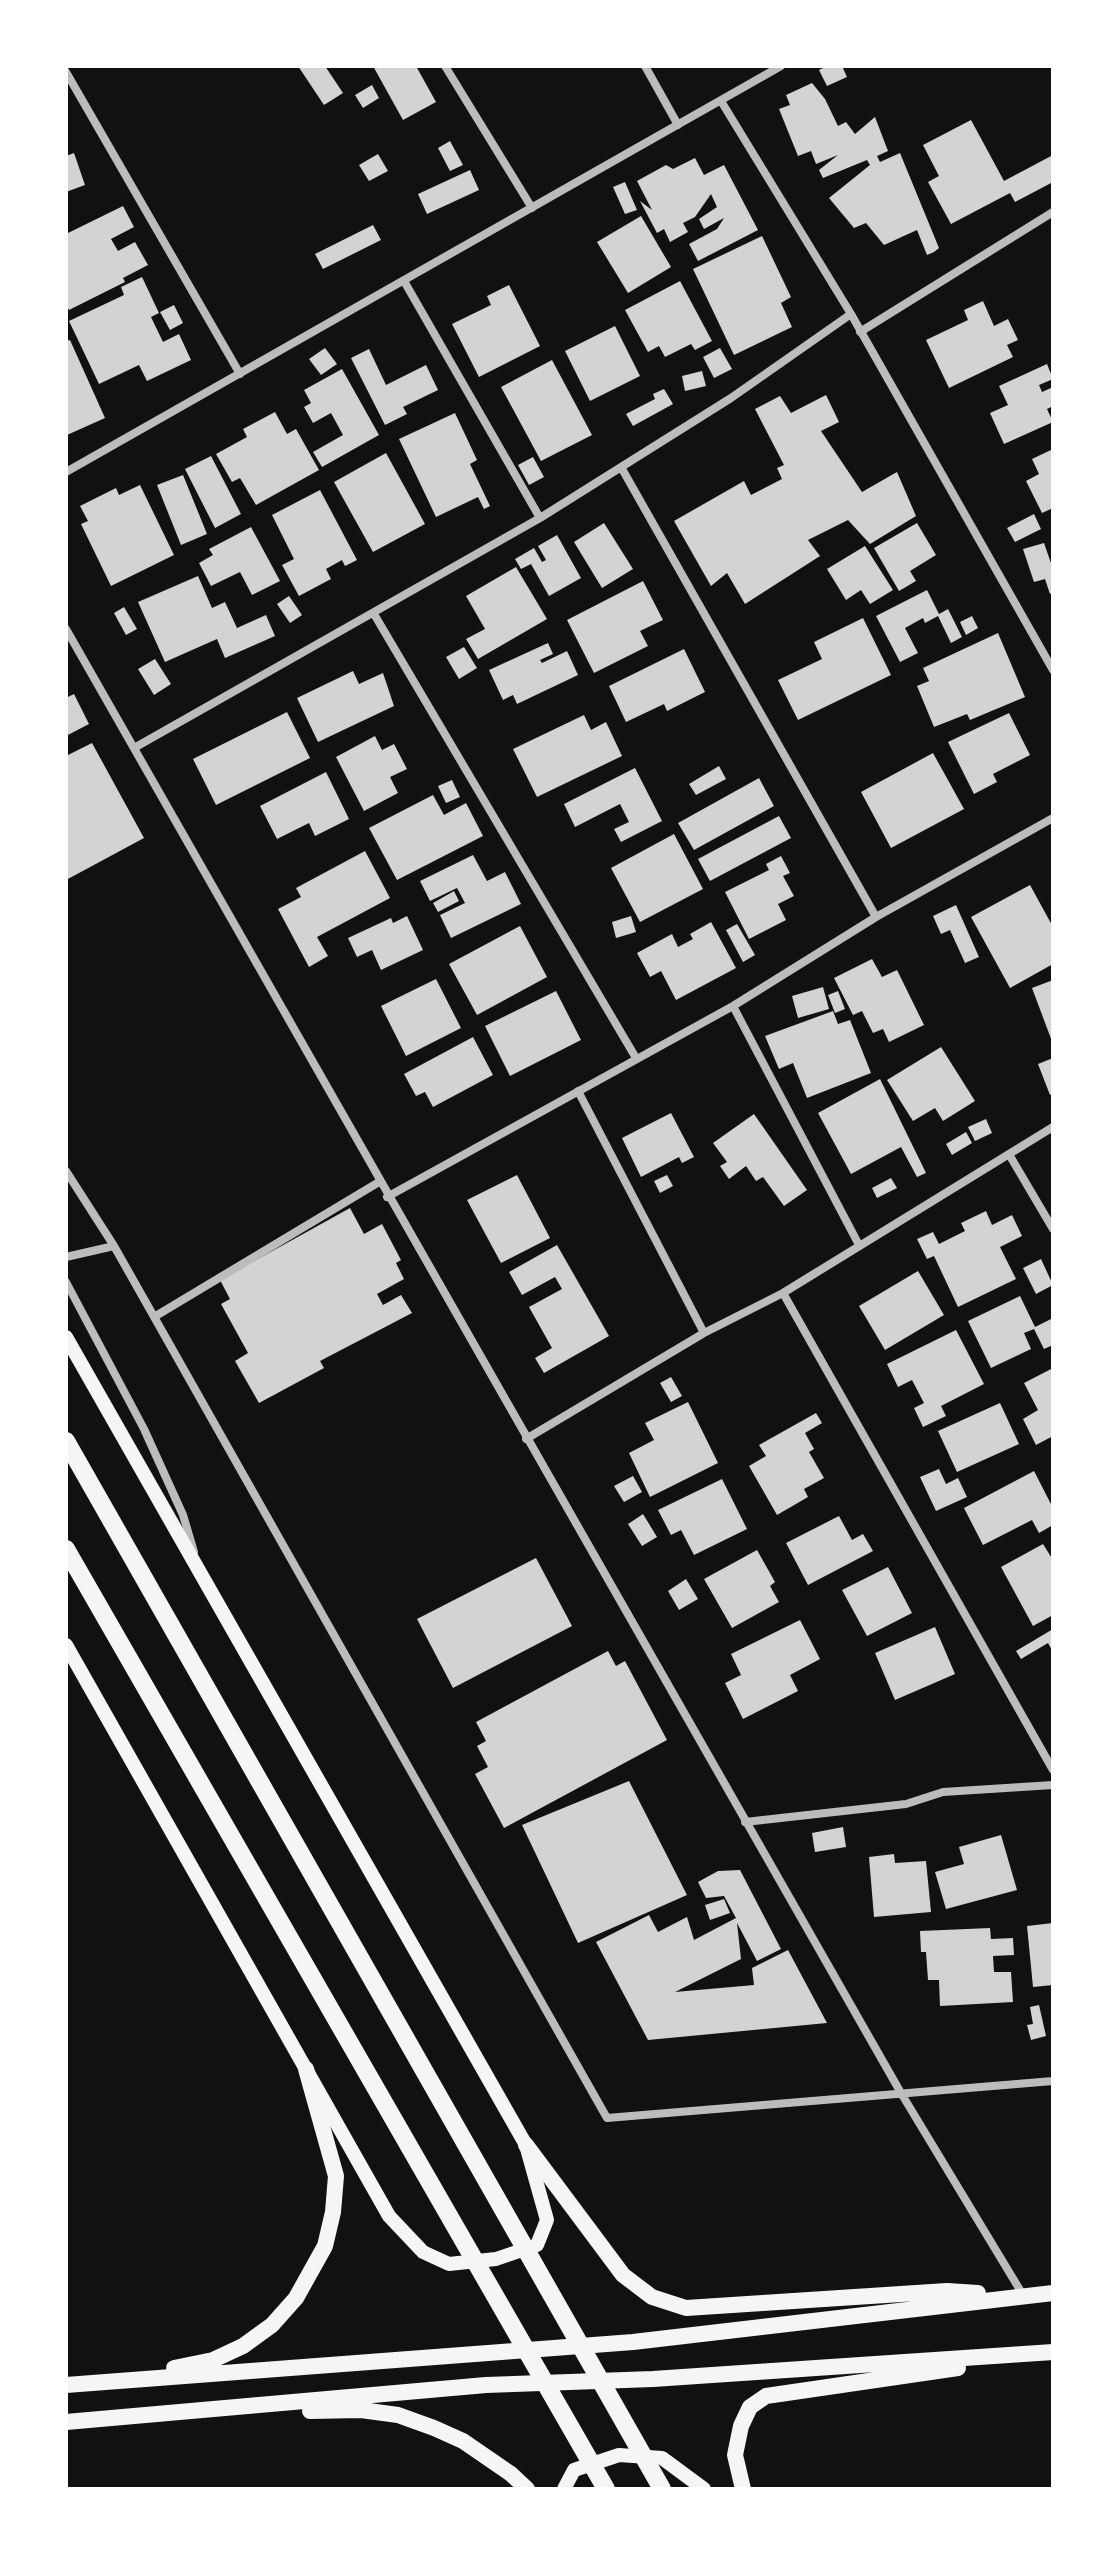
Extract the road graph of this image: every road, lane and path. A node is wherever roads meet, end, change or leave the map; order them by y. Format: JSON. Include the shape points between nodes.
{"nodes":[{"id":1,"x":445,"y":66,"type":"edge"},
{"id":2,"x":645,"y":66,"type":"edge"},
{"id":3,"x":781,"y":66,"type":"edge"},
{"id":4,"x":66,"y":72,"type":"edge"},
{"id":5,"x":721,"y":101,"type":"junction"},
{"id":6,"x":678,"y":125,"type":"junction"},
{"id":7,"x":532,"y":208,"type":"junction"},
{"id":8,"x":1053,"y":212,"type":"edge"},
{"id":9,"x":404,"y":281,"type":"junction"},
{"id":10,"x":851,"y":314,"type":"junction"},
{"id":11,"x":860,"y":332,"type":"junction"},
{"id":12,"x":240,"y":374,"type":"junction"},
{"id":13,"x":621,"y":467,"type":"junction"},
{"id":14,"x":66,"y":472,"type":"edge"},
{"id":15,"x":540,"y":518,"type":"junction"},
{"id":16,"x":374,"y":614,"type":"junction"},
{"id":17,"x":66,"y":629,"type":"edge"},
{"id":18,"x":1053,"y":670,"type":"edge"},
{"id":19,"x":134,"y":748,"type":"junction"},
{"id":20,"x":1053,"y":818,"type":"edge"},
{"id":21,"x":876,"y":917,"type":"junction"},
{"id":22,"x":733,"y":1006,"type":"junction"},
{"id":23,"x":636,"y":1058,"type":"junction"},
{"id":24,"x":578,"y":1091,"type":"junction"},
{"id":25,"x":1053,"y":1127,"type":"edge"},
{"id":26,"x":1010,"y":1156,"type":"junction"},
{"id":27,"x":66,"y":1171,"type":"edge"},
{"id":28,"x":379,"y":1182,"type":"junction"},
{"id":29,"x":387,"y":1197,"type":"junction"},
{"id":30,"x":1053,"y":1229,"type":"edge"},
{"id":31,"x":859,"y":1245,"type":"junction"},
{"id":32,"x":114,"y":1246,"type":"junction"},
{"id":33,"x":66,"y":1257,"type":"edge"},
{"id":34,"x":66,"y":1282,"type":"edge"},
{"id":35,"x":783,"y":1293,"type":"junction"},
{"id":36,"x":154,"y":1317,"type":"junction"},
{"id":37,"x":704,"y":1333,"type":"junction"},
{"id":38,"x":66,"y":1337,"type":"edge"},
{"id":39,"x":526,"y":1439,"type":"junction"},
{"id":40,"x":66,"y":1441,"type":"edge"},
{"id":41,"x":66,"y":1549,"type":"edge"},
{"id":42,"x":200,"y":1576,"type":"junction"},
{"id":43,"x":66,"y":1645,"type":"edge"},
{"id":44,"x":1053,"y":1770,"type":"edge"},
{"id":45,"x":1053,"y":1785,"type":"edge"},
{"id":46,"x":745,"y":1822,"type":"junction"},
{"id":47,"x":306,"y":2069,"type":"junction"},
{"id":48,"x":1053,"y":2081,"type":"edge"},
{"id":49,"x":901,"y":2093,"type":"junction"},
{"id":50,"x":526,"y":2145,"type":"junction"},
{"id":51,"x":1053,"y":2293,"type":"edge"},
{"id":52,"x":1023,"y":2295,"type":"junction"},
{"id":53,"x":1051,"y":2356,"type":"edge"},
{"id":54,"x":108,"y":2383,"type":"junction"},
{"id":55,"x":66,"y":2385,"type":"edge"},
{"id":56,"x":188,"y":2413,"type":"junction"},
{"id":57,"x":66,"y":2422,"type":"edge"},
{"id":58,"x":527,"y":2489,"type":"edge"},
{"id":59,"x":564,"y":2489,"type":"edge"},
{"id":60,"x":606,"y":2489,"type":"edge"},
{"id":61,"x":662,"y":2489,"type":"edge"},
{"id":62,"x":704,"y":2489,"type":"edge"},
{"id":63,"x":743,"y":2489,"type":"edge"}],
"edges":[{"from":1,"to":7,"type":"street"},
{"from":2,"to":6,"type":"street"},
{"from":3,"to":5,"type":"street"},
{"from":4,"to":12,"type":"street"},
{"from":5,"to":6,"type":"street"},
{"from":5,"to":10,"type":"street"},
{"from":6,"to":7,"type":"street"},
{"from":7,"to":9,"type":"street"},
{"from":8,"to":11,"type":"street"},
{"from":9,"to":12,"type":"street"},
{"from":9,"to":15,"type":"street"},
{"from":10,"to":11,"type":"street"},
{"from":10,"to":13,"type":"street"},
{"from":11,"to":18,"type":"street"},
{"from":12,"to":14,"type":"street"},
{"from":13,"to":15,"type":"street"},
{"from":13,"to":21,"type":"street"},
{"from":15,"to":16,"type":"street"},
{"from":16,"to":19,"type":"street"},
{"from":16,"to":23,"type":"street"},
{"from":17,"to":19,"type":"street"},
{"from":19,"to":28,"type":"street"},
{"from":20,"to":21,"type":"street"},
{"from":21,"to":22,"type":"street"},
{"from":22,"to":23,"type":"street"},
{"from":22,"to":31,"type":"street"},
{"from":23,"to":24,"type":"street"},
{"from":24,"to":29,"type":"street"},
{"from":24,"to":37,"type":"street"},
{"from":25,"to":26,"type":"street"},
{"from":26,"to":30,"type":"street"},
{"from":26,"to":31,"type":"street"},
{"from":27,"to":32,"type":"street"},
{"from":28,"to":29,"type":"street"},
{"from":28,"to":36,"type":"street"},
{"from":29,"to":39,"type":"street"},
{"from":31,"to":35,"type":"street"},
{"from":32,"to":33,"type":"street"},
{"from":32,"to":36,"type":"street"},
{"from":34,"to":42,"type":"street","via":[[144,1429],[183,1515]]},
{"from":35,"to":37,"type":"street"},
{"from":35,"to":44,"type":"street"},
{"from":36,"to":49,"type":"street","via":[[607,2118]]},
{"from":37,"to":39,"type":"street"},
{"from":38,"to":42,"type":"main road"},
{"from":39,"to":46,"type":"street"},
{"from":40,"to":61,"type":"highway"},
{"from":41,"to":60,"type":"highway"},
{"from":42,"to":50,"type":"main road"},
{"from":43,"to":47,"type":"main road"},
{"from":45,"to":46,"type":"street","via":[[943,1792],[906,1804]]},
{"from":46,"to":49,"type":"street"},
{"from":47,"to":50,"type":"main road","via":[[389,2216],[423,2252],[449,2264],[496,2259],[537,2245],[547,2220]]},
{"from":47,"to":54,"type":"main road","via":[[336,2176],[325,2246],[296,2298],[272,2325],[213,2360]]},
{"from":48,"to":49,"type":"street"},
{"from":49,"to":52,"type":"street"},
{"from":50,"to":52,"type":"main road","via":[[623,2275],[652,2297],[686,2308],[947,2291]]},
{"from":51,"to":52,"type":"main road"},
{"from":52,"to":54,"type":"main road","via":[[633,2342]]},
{"from":53,"to":56,"type":"main road","via":[[486,2385]]},
{"from":53,"to":63,"type":"main road","via":[[766,2396],[750,2407],[741,2426],[735,2455]]},
{"from":54,"to":55,"type":"main road"},
{"from":56,"to":57,"type":"main road"},
{"from":56,"to":58,"type":"main road","via":[[361,2410],[398,2415],[463,2441]]},
{"from":59,"to":62,"type":"main road","via":[[574,2470],[619,2455],[662,2458]]}]}
